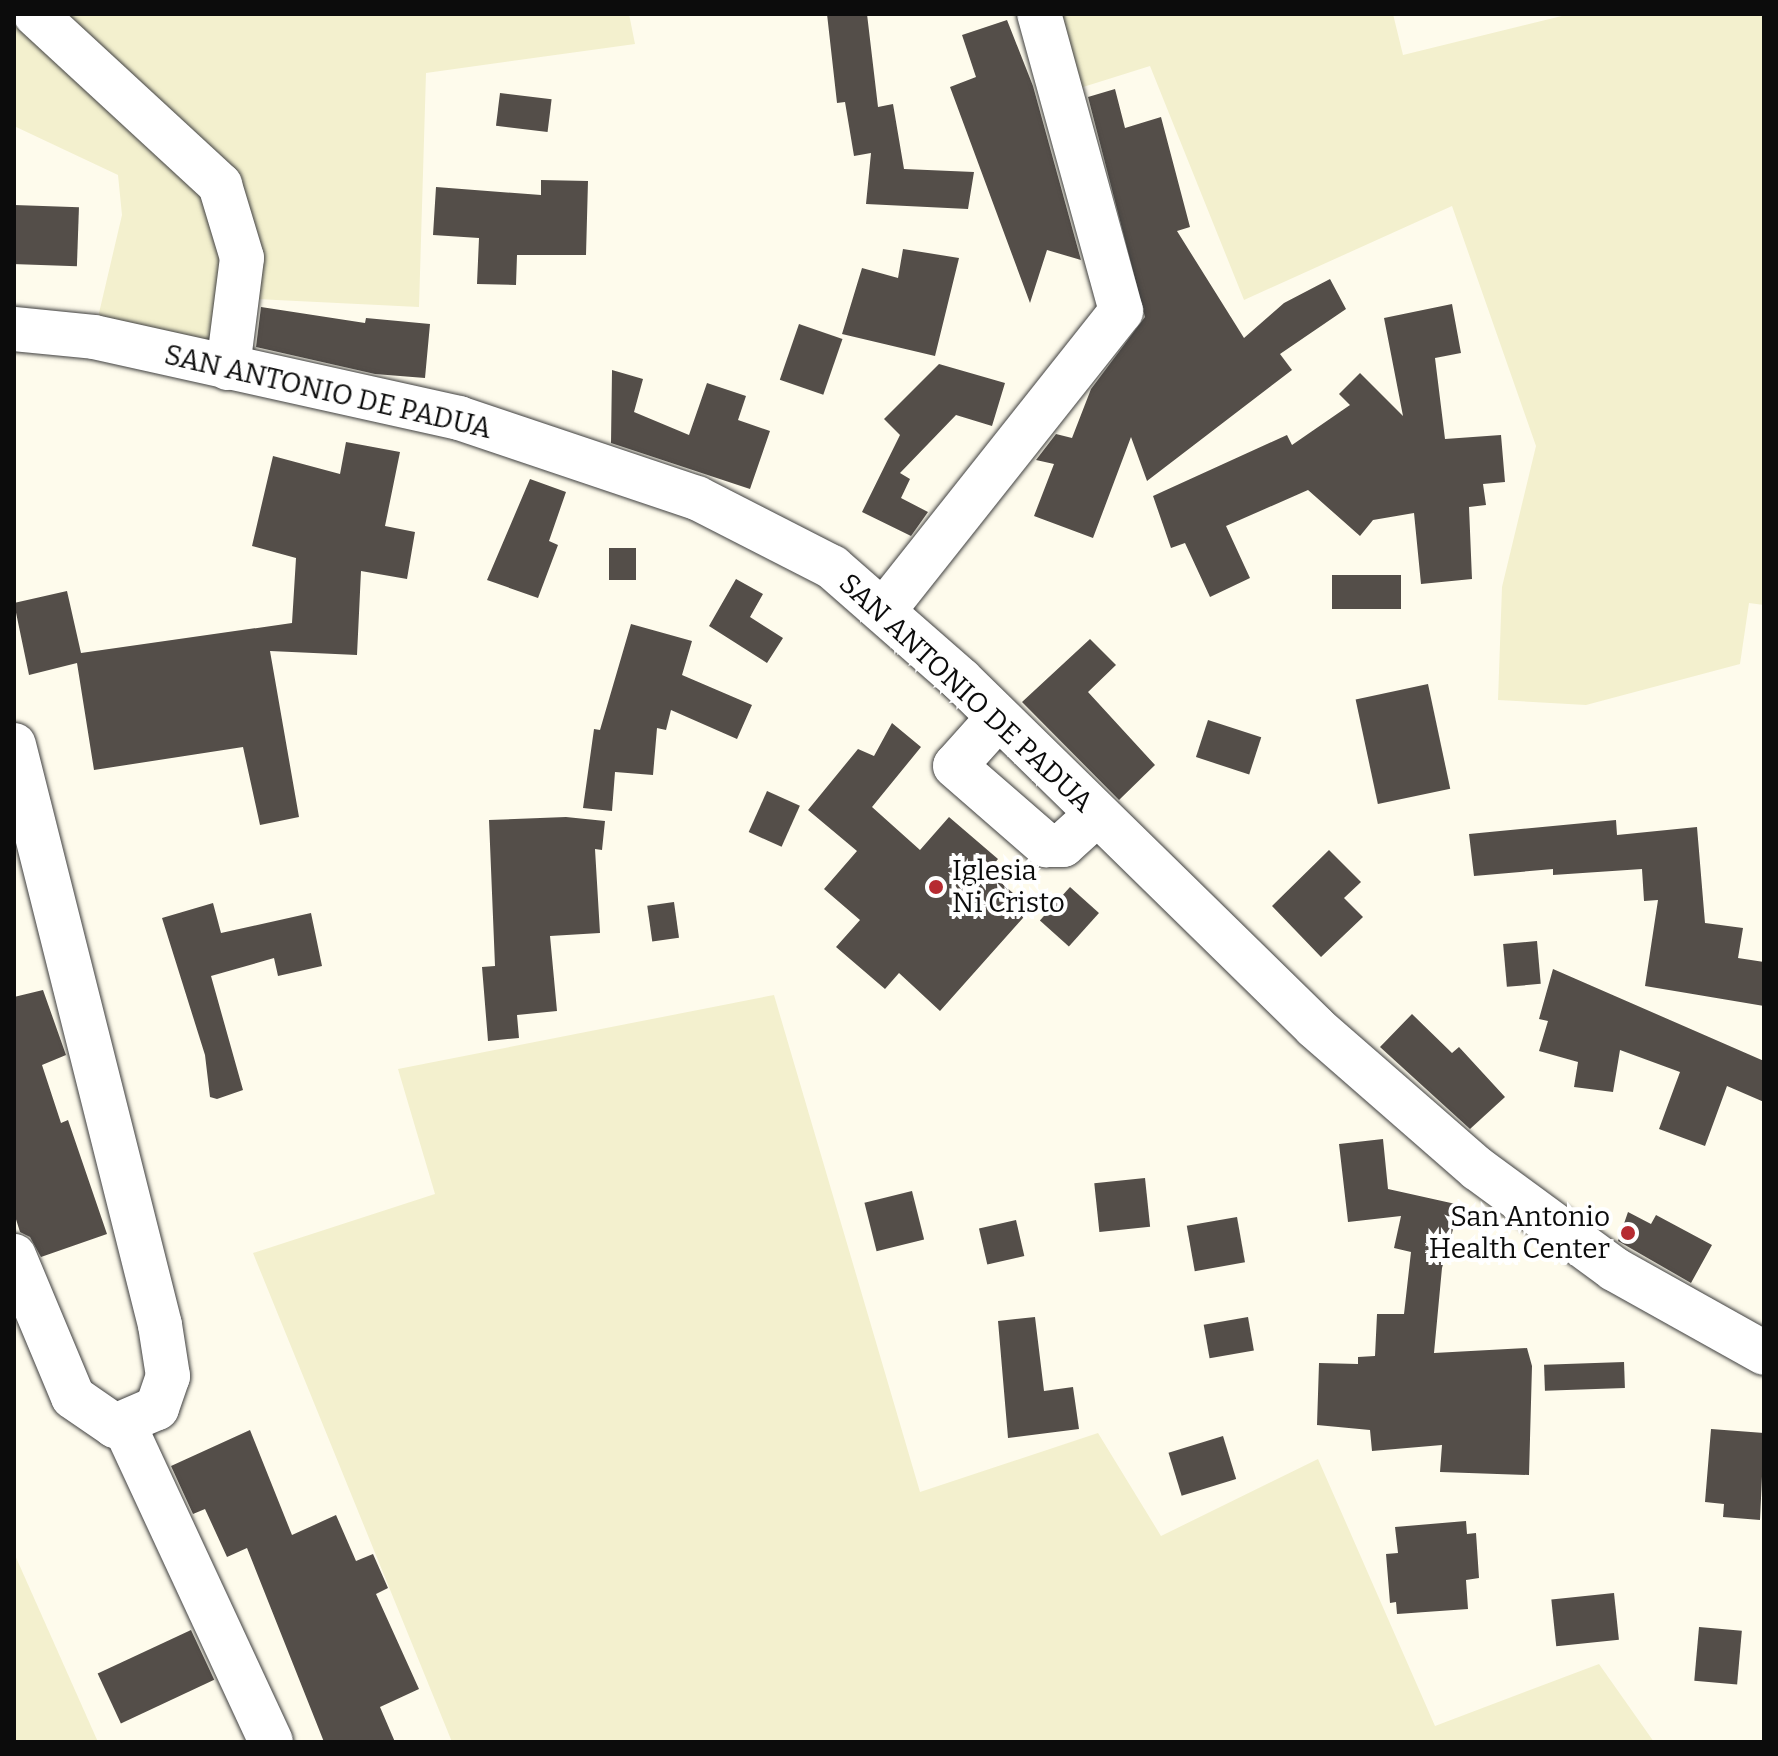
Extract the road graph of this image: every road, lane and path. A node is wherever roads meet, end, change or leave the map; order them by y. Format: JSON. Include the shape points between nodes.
{"nodes":[{"id":1,"x":35,"y":14,"type":"edge"},
{"id":2,"x":1039,"y":14,"type":"edge"},
{"id":3,"x":14,"y":329,"type":"edge"},
{"id":4,"x":228,"y":368,"type":"junction"},
{"id":5,"x":885,"y":609,"type":"junction"},
{"id":6,"x":998,"y":718,"type":"junction"},
{"id":7,"x":14,"y":745,"type":"edge"},
{"id":8,"x":1096,"y":815,"type":"junction"},
{"id":9,"x":14,"y":1256,"type":"edge"},
{"id":10,"x":1764,"y":1353,"type":"edge"},
{"id":11,"x":124,"y":1425,"type":"junction"},
{"id":12,"x":271,"y":1742,"type":"edge"}],
"edges":[{"from":1,"to":4,"type":"street","via":[[220,185],[242,258]]},
{"from":2,"to":5,"type":"street","via":[[1121,311]]},
{"from":3,"to":4,"type":"street","name":"SAN ANTONIO DE PADUA","via":[[94,337]]},
{"from":4,"to":5,"type":"street","name":"SAN ANTONIO DE PADUA","via":[[459,418],[697,498],[832,567]]},
{"from":5,"to":6,"type":"street","name":"SAN ANTONIO DE PADUA"},
{"from":6,"to":8,"type":"street","name":"SAN ANTONIO DE PADUA"},
{"from":6,"to":8,"type":"street","via":[[955,766],[1046,845],[1063,845]]},
{"from":7,"to":11,"type":"street","via":[[160,1325],[168,1376],[157,1408]]},
{"from":8,"to":10,"type":"street","name":"SAN ANTONIO DE PADUA","via":[[1315,1027],[1478,1169],[1614,1269]]},
{"from":9,"to":11,"type":"street","via":[[73,1397],[102,1420]]},
{"from":11,"to":12,"type":"street"}]}
